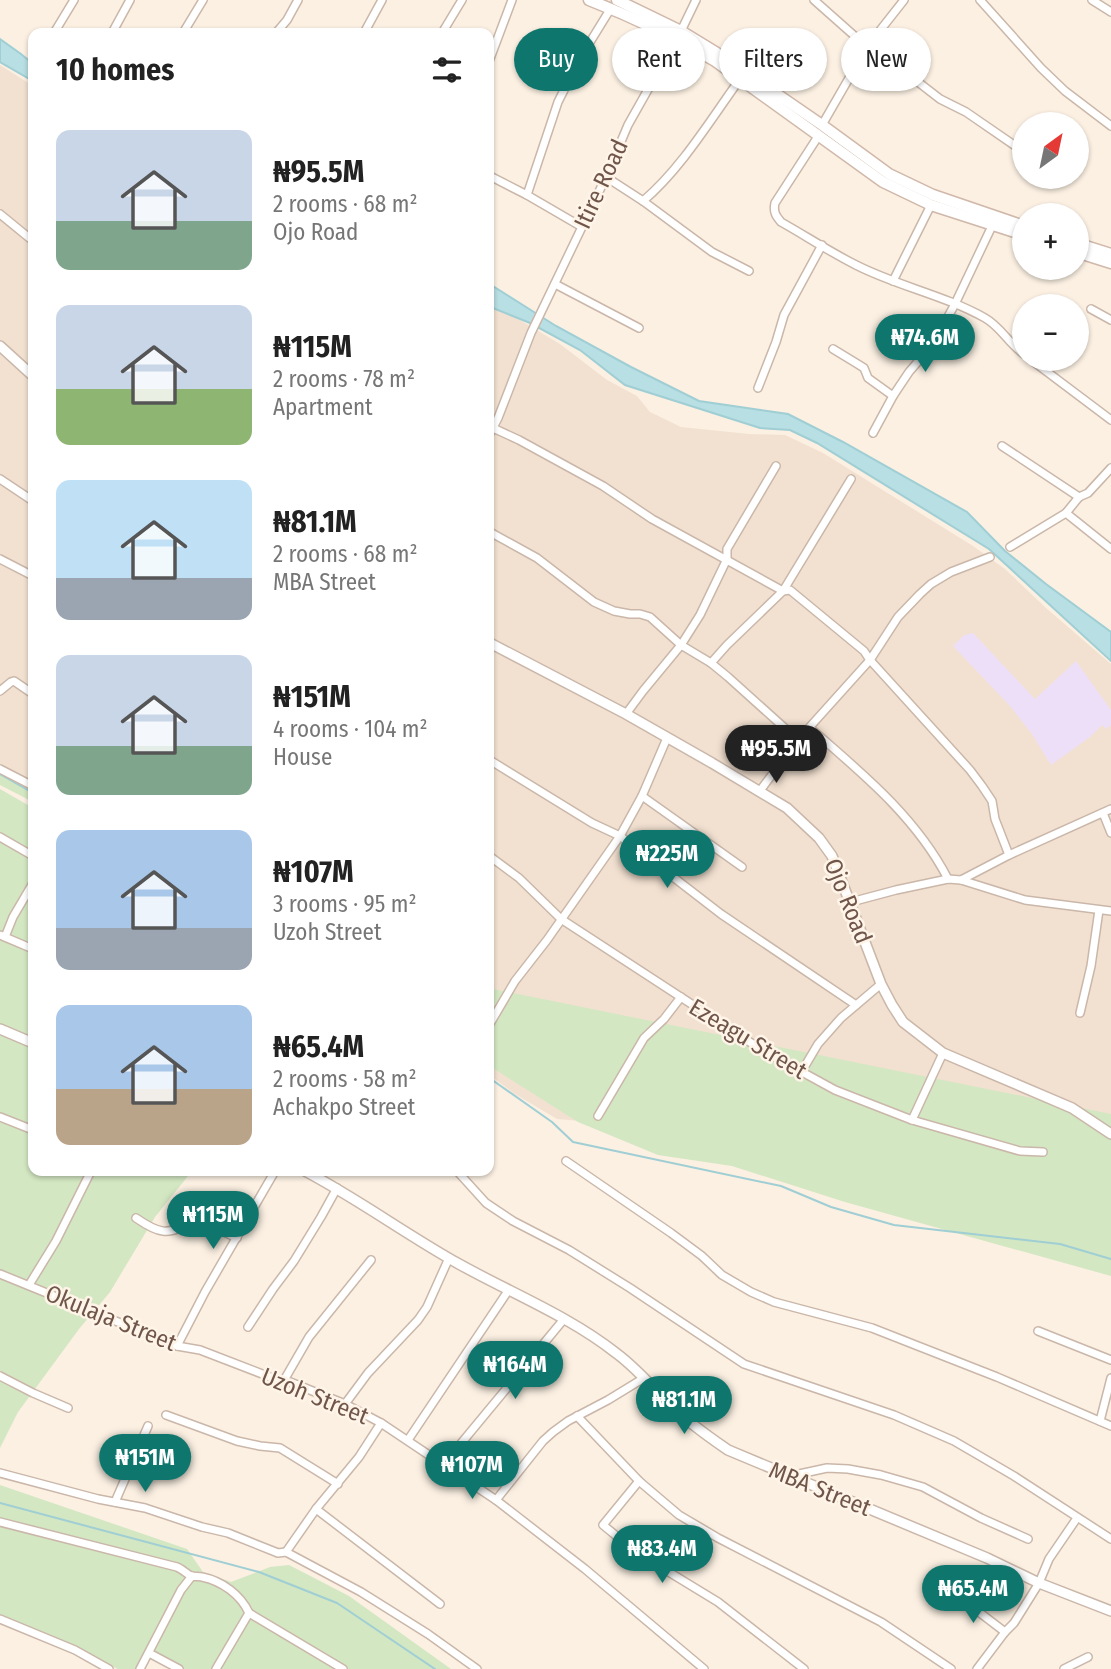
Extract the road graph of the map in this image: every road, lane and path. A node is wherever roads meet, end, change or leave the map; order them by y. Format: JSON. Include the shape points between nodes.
{"nodes":[{"id":1,"x":74,"y":0,"type":"edge"},
{"id":2,"x":130,"y":0,"type":"edge"},
{"id":3,"x":204,"y":0,"type":"edge"},
{"id":4,"x":298,"y":0,"type":"edge"},
{"id":5,"x":382,"y":0,"type":"edge"},
{"id":6,"x":461,"y":0,"type":"edge"},
{"id":7,"x":512,"y":0,"type":"edge"},
{"id":8,"x":589,"y":0,"type":"edge"},
{"id":9,"x":696,"y":0,"type":"edge"},
{"id":10,"x":814,"y":0,"type":"edge"},
{"id":11,"x":904,"y":0,"type":"edge"},
{"id":12,"x":980,"y":0,"type":"edge"},
{"id":13,"x":1092,"y":0,"type":"edge"},
{"id":14,"x":614,"y":4,"type":"edge"},
{"id":15,"x":1111,"y":12,"type":"edge"},
{"id":16,"x":57,"y":28,"type":"edge"},
{"id":17,"x":115,"y":28,"type":"edge"},
{"id":18,"x":186,"y":28,"type":"edge"},
{"id":19,"x":281,"y":28,"type":"edge"},
{"id":20,"x":367,"y":28,"type":"edge"},
{"id":21,"x":445,"y":28,"type":"edge"},
{"id":22,"x":664,"y":28,"type":"edge"},
{"id":23,"x":682,"y":28,"type":"edge"},
{"id":24,"x":848,"y":28,"type":"edge"},
{"id":25,"x":882,"y":28,"type":"edge"},
{"id":26,"x":494,"y":48,"type":"edge"},
{"id":27,"x":648,"y":91,"type":"edge"},
{"id":28,"x":731,"y":91,"type":"edge"},
{"id":29,"x":764,"y":91,"type":"edge"},
{"id":30,"x":842,"y":91,"type":"edge"},
{"id":31,"x":929,"y":91,"type":"edge"},
{"id":32,"x":1111,"y":126,"type":"edge"},
{"id":33,"x":820,"y":130,"type":"junction"},
{"id":34,"x":1012,"y":144,"type":"edge"},
{"id":35,"x":606,"y":177,"type":"junction"},
{"id":36,"x":494,"y":178,"type":"edge"},
{"id":37,"x":527,"y":195,"type":"junction"},
{"id":38,"x":643,"y":201,"type":"junction"},
{"id":39,"x":931,"y":205,"type":"junction"},
{"id":40,"x":0,"y":214,"type":"edge"},
{"id":41,"x":1012,"y":222,"type":"edge"},
{"id":42,"x":992,"y":226,"type":"junction"},
{"id":43,"x":582,"y":227,"type":"junction"},
{"id":44,"x":1012,"y":232,"type":"edge"},
{"id":45,"x":28,"y":237,"type":"edge"},
{"id":46,"x":822,"y":246,"type":"junction"},
{"id":47,"x":1089,"y":247,"type":"edge"},
{"id":48,"x":1111,"y":254,"type":"edge"},
{"id":49,"x":1089,"y":256,"type":"edge"},
{"id":50,"x":1111,"y":263,"type":"edge"},
{"id":51,"x":749,"y":271,"type":"dead end"},
{"id":52,"x":893,"y":281,"type":"junction"},
{"id":53,"x":555,"y":284,"type":"junction"},
{"id":54,"x":955,"y":304,"type":"junction"},
{"id":55,"x":1091,"y":309,"type":"dead end"},
{"id":56,"x":1111,"y":320,"type":"edge"},
{"id":57,"x":639,"y":328,"type":"dead end"},
{"id":58,"x":1012,"y":343,"type":"edge"},
{"id":59,"x":0,"y":346,"type":"edge"},
{"id":60,"x":833,"y":349,"type":"dead end"},
{"id":61,"x":28,"y":371,"type":"edge"},
{"id":62,"x":1046,"y":371,"type":"edge"},
{"id":63,"x":758,"y":388,"type":"dead end"},
{"id":64,"x":893,"y":396,"type":"junction"},
{"id":65,"x":1111,"y":420,"type":"edge"},
{"id":66,"x":494,"y":426,"type":"edge"},
{"id":67,"x":494,"y":428,"type":"edge"},
{"id":68,"x":873,"y":433,"type":"dead end"},
{"id":69,"x":1002,"y":446,"type":"dead end"},
{"id":70,"x":776,"y":466,"type":"dead end"},
{"id":71,"x":1111,"y":468,"type":"edge"},
{"id":72,"x":0,"y":479,"type":"edge"},
{"id":73,"x":851,"y":479,"type":"dead end"},
{"id":74,"x":1080,"y":497,"type":"junction"},
{"id":75,"x":28,"y":498,"type":"edge"},
{"id":76,"x":1066,"y":513,"type":"junction"},
{"id":77,"x":494,"y":534,"type":"edge"},
{"id":78,"x":1010,"y":547,"type":"dead end"},
{"id":79,"x":1111,"y":549,"type":"edge"},
{"id":80,"x":990,"y":557,"type":"dead end"},
{"id":81,"x":0,"y":559,"type":"edge"},
{"id":82,"x":727,"y":559,"type":"junction"},
{"id":83,"x":28,"y":573,"type":"edge"},
{"id":84,"x":783,"y":591,"type":"junction"},
{"id":85,"x":494,"y":645,"type":"edge"},
{"id":86,"x":681,"y":645,"type":"junction"},
{"id":87,"x":870,"y":660,"type":"junction"},
{"id":88,"x":711,"y":663,"type":"junction"},
{"id":89,"x":0,"y":691,"type":"edge"},
{"id":90,"x":28,"y":691,"type":"edge"},
{"id":91,"x":626,"y":714,"type":"junction"},
{"id":92,"x":810,"y":728,"type":"junction"},
{"id":93,"x":667,"y":738,"type":"junction"},
{"id":94,"x":798,"y":740,"type":"junction"},
{"id":95,"x":494,"y":764,"type":"edge"},
{"id":96,"x":0,"y":769,"type":"edge"},
{"id":97,"x":28,"y":783,"type":"edge"},
{"id":98,"x":759,"y":792,"type":"junction"},
{"id":99,"x":642,"y":796,"type":"junction"},
{"id":100,"x":1107,"y":811,"type":"edge"},
{"id":101,"x":1111,"y":833,"type":"edge"},
{"id":102,"x":620,"y":836,"type":"junction"},
{"id":103,"x":0,"y":837,"type":"edge"},
{"id":104,"x":28,"y":853,"type":"edge"},
{"id":105,"x":1009,"y":855,"type":"junction"},
{"id":106,"x":494,"y":859,"type":"edge"},
{"id":107,"x":742,"y":867,"type":"dead end"},
{"id":108,"x":948,"y":879,"type":"junction"},
{"id":109,"x":961,"y":880,"type":"junction"},
{"id":110,"x":28,"y":891,"type":"edge"},
{"id":111,"x":850,"y":902,"type":"junction"},
{"id":112,"x":1099,"y":910,"type":"junction"},
{"id":113,"x":1111,"y":911,"type":"edge"},
{"id":114,"x":561,"y":919,"type":"junction"},
{"id":115,"x":2,"y":936,"type":"edge"},
{"id":116,"x":28,"y":947,"type":"edge"},
{"id":117,"x":881,"y":984,"type":"junction"},
{"id":118,"x":681,"y":997,"type":"junction"},
{"id":119,"x":856,"y":1005,"type":"junction"},
{"id":120,"x":1080,"y":1013,"type":"dead end"},
{"id":121,"x":494,"y":1017,"type":"edge"},
{"id":122,"x":0,"y":1029,"type":"edge"},
{"id":123,"x":28,"y":1040,"type":"edge"},
{"id":124,"x":943,"y":1053,"type":"junction"},
{"id":125,"x":802,"y":1071,"type":"junction"},
{"id":126,"x":0,"y":1116,"type":"edge"},
{"id":127,"x":598,"y":1116,"type":"dead end"},
{"id":128,"x":912,"y":1120,"type":"junction"},
{"id":129,"x":28,"y":1128,"type":"edge"},
{"id":130,"x":1111,"y":1134,"type":"edge"},
{"id":131,"x":1043,"y":1152,"type":"dead end"},
{"id":132,"x":566,"y":1161,"type":"dead end"},
{"id":133,"x":88,"y":1176,"type":"edge"},
{"id":134,"x":272,"y":1176,"type":"edge"},
{"id":135,"x":314,"y":1176,"type":"edge"},
{"id":136,"x":462,"y":1176,"type":"edge"},
{"id":137,"x":337,"y":1188,"type":"junction"},
{"id":138,"x":136,"y":1218,"type":"dead end"},
{"id":139,"x":237,"y":1238,"type":"junction"},
{"id":140,"x":449,"y":1258,"type":"junction"},
{"id":141,"x":371,"y":1260,"type":"dead end"},
{"id":142,"x":0,"y":1274,"type":"edge"},
{"id":143,"x":29,"y":1285,"type":"junction"},
{"id":144,"x":508,"y":1291,"type":"junction"},
{"id":145,"x":564,"y":1319,"type":"junction"},
{"id":146,"x":248,"y":1327,"type":"dead end"},
{"id":147,"x":1038,"y":1331,"type":"dead end"},
{"id":148,"x":177,"y":1346,"type":"junction"},
{"id":149,"x":223,"y":1359,"type":"joint"},
{"id":150,"x":1111,"y":1360,"type":"edge"},
{"id":151,"x":0,"y":1376,"type":"edge"},
{"id":152,"x":644,"y":1378,"type":"junction"},
{"id":153,"x":1111,"y":1378,"type":"edge"},
{"id":154,"x":283,"y":1382,"type":"junction"},
{"id":155,"x":345,"y":1404,"type":"junction"},
{"id":156,"x":68,"y":1408,"type":"dead end"},
{"id":157,"x":166,"y":1415,"type":"dead end"},
{"id":158,"x":577,"y":1416,"type":"junction"},
{"id":159,"x":1100,"y":1421,"type":"junction"},
{"id":160,"x":381,"y":1423,"type":"junction"},
{"id":161,"x":148,"y":1426,"type":"dead end"},
{"id":162,"x":1111,"y":1426,"type":"edge"},
{"id":163,"x":408,"y":1440,"type":"junction"},
{"id":164,"x":444,"y":1464,"type":"junction"},
{"id":165,"x":0,"y":1473,"type":"edge"},
{"id":166,"x":790,"y":1476,"type":"junction"},
{"id":167,"x":639,"y":1481,"type":"junction"},
{"id":168,"x":338,"y":1484,"type":"junction"},
{"id":169,"x":496,"y":1500,"type":"junction"},
{"id":170,"x":115,"y":1502,"type":"junction"},
{"id":171,"x":316,"y":1509,"type":"junction"},
{"id":172,"x":1077,"y":1517,"type":"junction"},
{"id":173,"x":0,"y":1522,"type":"edge"},
{"id":174,"x":1028,"y":1539,"type":"dead end"},
{"id":175,"x":1111,"y":1539,"type":"edge"},
{"id":176,"x":286,"y":1552,"type":"junction"},
{"id":177,"x":192,"y":1576,"type":"junction"},
{"id":178,"x":1039,"y":1583,"type":"junction"},
{"id":179,"x":958,"y":1596,"type":"dead end"},
{"id":180,"x":440,"y":1604,"type":"dead end"},
{"id":181,"x":1111,"y":1611,"type":"edge"},
{"id":182,"x":249,"y":1613,"type":"junction"},
{"id":183,"x":0,"y":1619,"type":"edge"},
{"id":184,"x":1005,"y":1632,"type":"junction"},
{"id":185,"x":149,"y":1653,"type":"junction"},
{"id":186,"x":1088,"y":1657,"type":"dead end"},
{"id":187,"x":109,"y":1669,"type":"edge"},
{"id":188,"x":140,"y":1669,"type":"edge"},
{"id":189,"x":180,"y":1669,"type":"edge"},
{"id":190,"x":216,"y":1669,"type":"edge"},
{"id":191,"x":344,"y":1669,"type":"edge"},
{"id":192,"x":477,"y":1669,"type":"edge"},
{"id":193,"x":704,"y":1669,"type":"edge"},
{"id":194,"x":804,"y":1669,"type":"edge"},
{"id":195,"x":951,"y":1669,"type":"edge"},
{"id":196,"x":977,"y":1669,"type":"edge"},
{"id":197,"x":1064,"y":1669,"type":"edge"}],
"edges":[{"from":1,"to":16,"type":"street"},
{"from":2,"to":17,"type":"street"},
{"from":3,"to":18,"type":"street"},
{"from":4,"to":19,"type":"street"},
{"from":5,"to":20,"type":"street"},
{"from":6,"to":21,"type":"street"},
{"from":7,"to":26,"type":"street"},
{"from":8,"to":14,"type":"main road"},
{"from":9,"to":23,"type":"street","name":"Itire Road"},
{"from":10,"to":24,"type":"street"},
{"from":11,"to":25,"type":"street"},
{"from":12,"to":32,"type":"street","via":[[1065,91]]},
{"from":13,"to":15,"type":"street"},
{"from":14,"to":22,"type":"main road"},
{"from":14,"to":37,"type":"street","via":[[558,102]]},
{"from":27,"to":35,"type":"street","name":"Itire Road"},
{"from":28,"to":38,"type":"street","via":[[698,139]]},
{"from":29,"to":33,"type":"main road"},
{"from":30,"to":33,"type":"street"},
{"from":31,"to":34,"type":"street"},
{"from":33,"to":39,"type":"main road","via":[[883,182]]},
{"from":33,"to":41,"type":"main road","via":[[889,174],[933,195]]},
{"from":33,"to":46,"type":"street","via":[[774,209],[781,222]]},
{"from":35,"to":38,"type":"street"},
{"from":35,"to":43,"type":"street","name":"Itire Road"},
{"from":36,"to":37,"type":"street"},
{"from":37,"to":43,"type":"street"},
{"from":38,"to":51,"type":"street","via":[[712,252]]},
{"from":39,"to":42,"type":"main road"},
{"from":39,"to":52,"type":"street"},
{"from":40,"to":45,"type":"street"},
{"from":42,"to":44,"type":"main road"},
{"from":42,"to":54,"type":"street"},
{"from":43,"to":53,"type":"street","name":"Itire Road"},
{"from":46,"to":52,"type":"street"},
{"from":46,"to":63,"type":"street","via":[[784,314]]},
{"from":47,"to":48,"type":"main road"},
{"from":49,"to":50,"type":"main road"},
{"from":52,"to":54,"type":"street"},
{"from":53,"to":57,"type":"street"},
{"from":53,"to":66,"type":"street","name":"Itire Road"},
{"from":54,"to":58,"type":"street","via":[[986,318]]},
{"from":54,"to":64,"type":"street","via":[[933,344]]},
{"from":55,"to":56,"type":"street"},
{"from":59,"to":61,"type":"street"},
{"from":60,"to":64,"type":"street","via":[[864,368],[868,378]]},
{"from":62,"to":65,"type":"street"},
{"from":64,"to":68,"type":"street"},
{"from":67,"to":82,"type":"street"},
{"from":69,"to":74,"type":"street"},
{"from":70,"to":82,"type":"street","via":[[727,549]]},
{"from":71,"to":74,"type":"street"},
{"from":72,"to":75,"type":"street"},
{"from":73,"to":84,"type":"street"},
{"from":74,"to":76,"type":"street"},
{"from":76,"to":78,"type":"street"},
{"from":76,"to":79,"type":"street"},
{"from":77,"to":86,"type":"street","via":[[537,558],[594,602],[650,618]]},
{"from":80,"to":87,"type":"street","via":[[931,584],[898,617]]},
{"from":81,"to":83,"type":"street"},
{"from":82,"to":84,"type":"street"},
{"from":82,"to":86,"type":"street"},
{"from":84,"to":87,"type":"street","via":[[797,595]]},
{"from":84,"to":88,"type":"street"},
{"from":85,"to":91,"type":"street","name":"Ojo Road"},
{"from":86,"to":88,"type":"street"},
{"from":86,"to":91,"type":"street"},
{"from":87,"to":92,"type":"street"},
{"from":87,"to":105,"type":"street","via":[[982,786],[992,801]]},
{"from":88,"to":94,"type":"street"},
{"from":89,"to":90,"type":"street","via":[[14,681]]},
{"from":91,"to":93,"type":"street","name":"Ojo Road"},
{"from":92,"to":94,"type":"street"},
{"from":92,"to":108,"type":"street","via":[[901,812]]},
{"from":93,"to":98,"type":"street","name":"Ojo Road"},
{"from":93,"to":99,"type":"street"},
{"from":94,"to":98,"type":"street"},
{"from":95,"to":102,"type":"street"},
{"from":96,"to":97,"type":"street"},
{"from":98,"to":111,"type":"street","name":"Ojo Road","via":[[787,808],[819,838],[832,856]]},
{"from":99,"to":102,"type":"street"},
{"from":99,"to":107,"type":"street"},
{"from":100,"to":101,"type":"street"},
{"from":100,"to":105,"type":"street"},
{"from":102,"to":114,"type":"street"},
{"from":102,"to":119,"type":"street","via":[[721,914]]},
{"from":103,"to":104,"type":"street"},
{"from":105,"to":109,"type":"street"},
{"from":106,"to":114,"type":"street","name":"Ezeagu Street"},
{"from":108,"to":109,"type":"street"},
{"from":108,"to":111,"type":"street"},
{"from":109,"to":112,"type":"street","via":[[1025,900]]},
{"from":110,"to":115,"type":"street"},
{"from":111,"to":117,"type":"street","name":"Ojo Road"},
{"from":112,"to":113,"type":"street"},
{"from":112,"to":120,"type":"street"},
{"from":114,"to":118,"type":"street","name":"Ezeagu Street"},
{"from":114,"to":121,"type":"street"},
{"from":115,"to":116,"type":"street"},
{"from":117,"to":119,"type":"street"},
{"from":117,"to":124,"type":"street","name":"Ojo Road","via":[[903,1022]]},
{"from":118,"to":125,"type":"street","name":"Ezeagu Street"},
{"from":118,"to":127,"type":"street","via":[[644,1038]]},
{"from":119,"to":125,"type":"street","via":[[818,1044]]},
{"from":122,"to":123,"type":"street"},
{"from":124,"to":128,"type":"street"},
{"from":124,"to":130,"type":"street","name":"Ojo Road","via":[[1072,1108]]},
{"from":125,"to":128,"type":"street","name":"Ezeagu Street","via":[[835,1090]]},
{"from":126,"to":129,"type":"street"},
{"from":128,"to":131,"type":"street","name":"Ezeagu Street","via":[[1020,1151]]},
{"from":132,"to":159,"type":"street","via":[[751,1292],[872,1328]]},
{"from":133,"to":143,"type":"street"},
{"from":134,"to":139,"type":"street"},
{"from":135,"to":137,"type":"street","name":"MBA Street"},
{"from":136,"to":172,"type":"street","via":[[486,1203],[513,1221],[569,1250],[744,1364],[894,1415],[954,1441]]},
{"from":137,"to":140,"type":"street","name":"MBA Street"},
{"from":137,"to":146,"type":"street"},
{"from":138,"to":139,"type":"street","via":[[163,1232],[201,1221]]},
{"from":139,"to":148,"type":"street"},
{"from":140,"to":144,"type":"street","name":"MBA Street"},
{"from":140,"to":155,"type":"street","via":[[418,1320]]},
{"from":141,"to":154,"type":"street","via":[[309,1337]]},
{"from":142,"to":143,"type":"street","name":"Okulaja Street"},
{"from":143,"to":148,"type":"street","name":"Okulaja Street"},
{"from":144,"to":145,"type":"street","name":"MBA Street"},
{"from":144,"to":163,"type":"street"},
{"from":145,"to":152,"type":"street","name":"MBA Street","via":[[615,1352]]},
{"from":145,"to":164,"type":"street"},
{"from":147,"to":150,"type":"street"},
{"from":148,"to":149,"type":"street","name":"Okulaja Street"},
{"from":149,"to":154,"type":"street","name":"Uzoh Street"},
{"from":151,"to":156,"type":"street"},
{"from":152,"to":158,"type":"street"},
{"from":152,"to":166,"type":"street","name":"MBA Street","via":[[699,1430],[728,1450]]},
{"from":153,"to":159,"type":"street"},
{"from":154,"to":155,"type":"street","name":"Uzoh Street"},
{"from":155,"to":160,"type":"street","name":"Uzoh Street"},
{"from":157,"to":168,"type":"street","via":[[237,1441],[280,1448]]},
{"from":158,"to":167,"type":"street"},
{"from":158,"to":169,"type":"street","via":[[543,1441]]},
{"from":159,"to":162,"type":"street"},
{"from":160,"to":163,"type":"street","name":"Uzoh Street"},
{"from":160,"to":168,"type":"street"},
{"from":161,"to":170,"type":"street"},
{"from":163,"to":164,"type":"street","name":"Uzoh Street"},
{"from":164,"to":169,"type":"street","name":"Uzoh Street"},
{"from":165,"to":170,"type":"street"},
{"from":166,"to":174,"type":"street","via":[[827,1468],[881,1475],[923,1487]]},
{"from":166,"to":178,"type":"street","name":"MBA Street"},
{"from":167,"to":194,"type":"street","via":[[603,1525],[636,1552],[718,1602]]},
{"from":167,"to":195,"type":"street","via":[[679,1515],[881,1622]]},
{"from":168,"to":171,"type":"street"},
{"from":169,"to":193,"type":"street","name":"Uzoh Street"},
{"from":170,"to":176,"type":"street"},
{"from":171,"to":176,"type":"street"},
{"from":171,"to":180,"type":"street"},
{"from":172,"to":175,"type":"street"},
{"from":172,"to":178,"type":"street"},
{"from":173,"to":177,"type":"street","via":[[177,1567]]},
{"from":176,"to":192,"type":"street","via":[[360,1592]]},
{"from":177,"to":182,"type":"street","via":[[229,1589],[244,1601]]},
{"from":177,"to":185,"type":"street"},
{"from":178,"to":181,"type":"street","name":"MBA Street"},
{"from":178,"to":184,"type":"street"},
{"from":179,"to":184,"type":"street"},
{"from":182,"to":190,"type":"street"},
{"from":182,"to":191,"type":"street"},
{"from":183,"to":187,"type":"street"},
{"from":184,"to":196,"type":"street"},
{"from":185,"to":188,"type":"street"},
{"from":185,"to":189,"type":"street"},
{"from":186,"to":197,"type":"street"}]}
